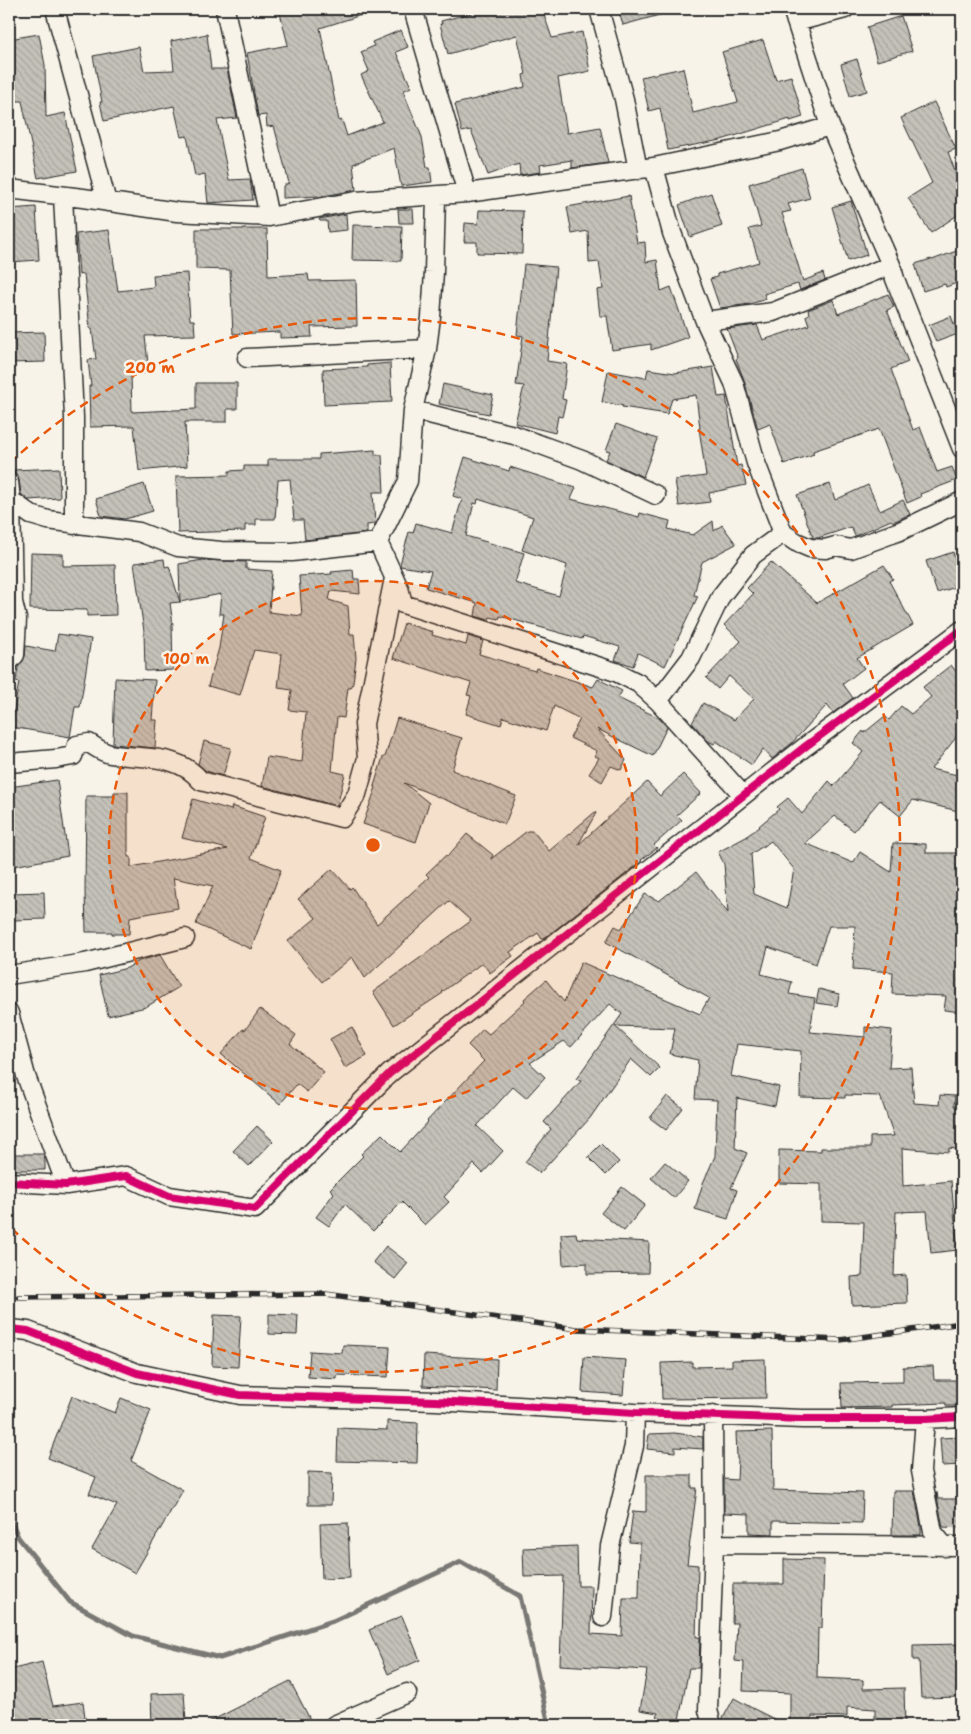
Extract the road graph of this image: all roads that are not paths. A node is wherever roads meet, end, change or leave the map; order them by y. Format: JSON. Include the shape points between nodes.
{"nodes":[{"id":1,"x":55,"y":9,"type":"edge"},
{"id":2,"x":225,"y":9,"type":"edge"},
{"id":3,"x":413,"y":9,"type":"edge"},
{"id":4,"x":599,"y":9,"type":"edge"},
{"id":5,"x":845,"y":9,"type":"edge"},
{"id":6,"x":794,"y":16,"type":"edge"},
{"id":7,"x":830,"y":126,"type":"junction"},
{"id":8,"x":646,"y":168,"type":"junction"},
{"id":9,"x":9,"y":189,"type":"edge"},
{"id":10,"x":467,"y":194,"type":"junction"},
{"id":11,"x":63,"y":196,"type":"junction"},
{"id":12,"x":436,"y":197,"type":"junction"},
{"id":13,"x":107,"y":202,"type":"junction"},
{"id":14,"x":269,"y":217,"type":"junction"},
{"id":15,"x":891,"y":265,"type":"junction"},
{"id":16,"x":705,"y":321,"type":"junction"},
{"id":17,"x":427,"y":349,"type":"junction"},
{"id":18,"x":247,"y":358,"type":"dead end"},
{"id":19,"x":413,"y":410,"type":"junction"},
{"id":20,"x":962,"y":449,"type":"edge"},
{"id":21,"x":9,"y":482,"type":"edge"},
{"id":22,"x":656,"y":495,"type":"dead end"},
{"id":23,"x":11,"y":500,"type":"junction"},
{"id":24,"x":962,"y":501,"type":"edge"},
{"id":25,"x":31,"y":515,"type":"junction"},
{"id":26,"x":74,"y":525,"type":"junction"},
{"id":27,"x":11,"y":531,"type":"junction"},
{"id":28,"x":783,"y":533,"type":"junction"},
{"id":29,"x":378,"y":542,"type":"junction"},
{"id":30,"x":394,"y":578,"type":"junction"},
{"id":31,"x":11,"y":602,"type":"edge"},
{"id":32,"x":962,"y":630,"type":"edge"},
{"id":33,"x":9,"y":662,"type":"edge"},
{"id":34,"x":658,"y":701,"type":"junction"},
{"id":35,"x":9,"y":763,"type":"edge"},
{"id":36,"x":743,"y":795,"type":"junction"},
{"id":37,"x":185,"y":938,"type":"dead end"},
{"id":38,"x":9,"y":975,"type":"edge"},
{"id":39,"x":9,"y":1013,"type":"edge"},
{"id":40,"x":9,"y":1182,"type":"edge"},
{"id":41,"x":66,"y":1185,"type":"junction"},
{"id":42,"x":9,"y":1332,"type":"edge"},
{"id":43,"x":635,"y":1413,"type":"junction"},
{"id":44,"x":713,"y":1415,"type":"junction"},
{"id":45,"x":962,"y":1417,"type":"edge"},
{"id":46,"x":925,"y":1419,"type":"junction"},
{"id":47,"x":714,"y":1544,"type":"junction"},
{"id":48,"x":954,"y":1546,"type":"edge"},
{"id":49,"x":603,"y":1617,"type":"dead end"},
{"id":50,"x":406,"y":1693,"type":"dead end"},
{"id":51,"x":334,"y":1725,"type":"edge"},
{"id":52,"x":712,"y":1725,"type":"edge"}],
"edges":[{"from":1,"to":13,"type":"street"},
{"from":2,"to":14,"type":"street"},
{"from":3,"to":10,"type":"street"},
{"from":4,"to":8,"type":"street"},
{"from":5,"to":6,"type":"street"},
{"from":6,"to":7,"type":"street"},
{"from":7,"to":8,"type":"street","via":[[780,141]]},
{"from":7,"to":15,"type":"street"},
{"from":8,"to":10,"type":"street"},
{"from":8,"to":16,"type":"street"},
{"from":9,"to":11,"type":"street"},
{"from":10,"to":12,"type":"street"},
{"from":11,"to":13,"type":"street"},
{"from":11,"to":26,"type":"street","via":[[74,417]]},
{"from":12,"to":14,"type":"street","via":[[356,201]]},
{"from":12,"to":17,"type":"street"},
{"from":13,"to":14,"type":"street","via":[[177,212]]},
{"from":15,"to":16,"type":"street","via":[[773,312]]},
{"from":15,"to":20,"type":"street"},
{"from":16,"to":28,"type":"street","via":[[734,383],[756,462]]},
{"from":17,"to":18,"type":"street"},
{"from":17,"to":19,"type":"street"},
{"from":19,"to":22,"type":"street","via":[[514,435],[582,460]]},
{"from":19,"to":29,"type":"street","via":[[408,481]]},
{"from":21,"to":23,"type":"street"},
{"from":23,"to":25,"type":"street"},
{"from":23,"to":27,"type":"street"},
{"from":24,"to":28,"type":"street","via":[[900,531],[851,549],[836,546],[810,548]]},
{"from":25,"to":26,"type":"street"},
{"from":25,"to":27,"type":"street"},
{"from":26,"to":29,"type":"street","via":[[139,532],[178,547],[221,551],[292,552]]},
{"from":27,"to":31,"type":"street"},
{"from":28,"to":34,"type":"street","via":[[753,555],[721,596],[691,658]]},
{"from":29,"to":30,"type":"street"},
{"from":30,"to":34,"type":"street","via":[[403,604],[616,672],[638,684]]},
{"from":30,"to":35,"type":"street","via":[[364,724],[367,758],[357,794],[342,818],[201,781],[173,761],[107,753],[88,743],[78,745],[73,756]]},
{"from":31,"to":33,"type":"street","via":[[17,619],[15,655]]},
{"from":32,"to":36,"type":"street"},
{"from":34,"to":36,"type":"street"},
{"from":36,"to":41,"type":"street","via":[[390,1074],[255,1209],[169,1196],[126,1176]]},
{"from":37,"to":38,"type":"street","via":[[85,963]]},
{"from":39,"to":41,"type":"street","via":[[26,1076]]},
{"from":40,"to":41,"type":"street"},
{"from":42,"to":43,"type":"street","via":[[11,1329],[28,1331],[137,1373],[240,1395],[436,1401]]},
{"from":43,"to":44,"type":"street"},
{"from":43,"to":49,"type":"street","via":[[634,1446],[610,1546]]},
{"from":44,"to":46,"type":"street"},
{"from":44,"to":47,"type":"street"},
{"from":45,"to":46,"type":"street"},
{"from":46,"to":48,"type":"street","via":[[921,1471],[933,1532]]},
{"from":47,"to":48,"type":"street"},
{"from":47,"to":52,"type":"street","via":[[708,1710]]},
{"from":50,"to":51,"type":"street"}]}
